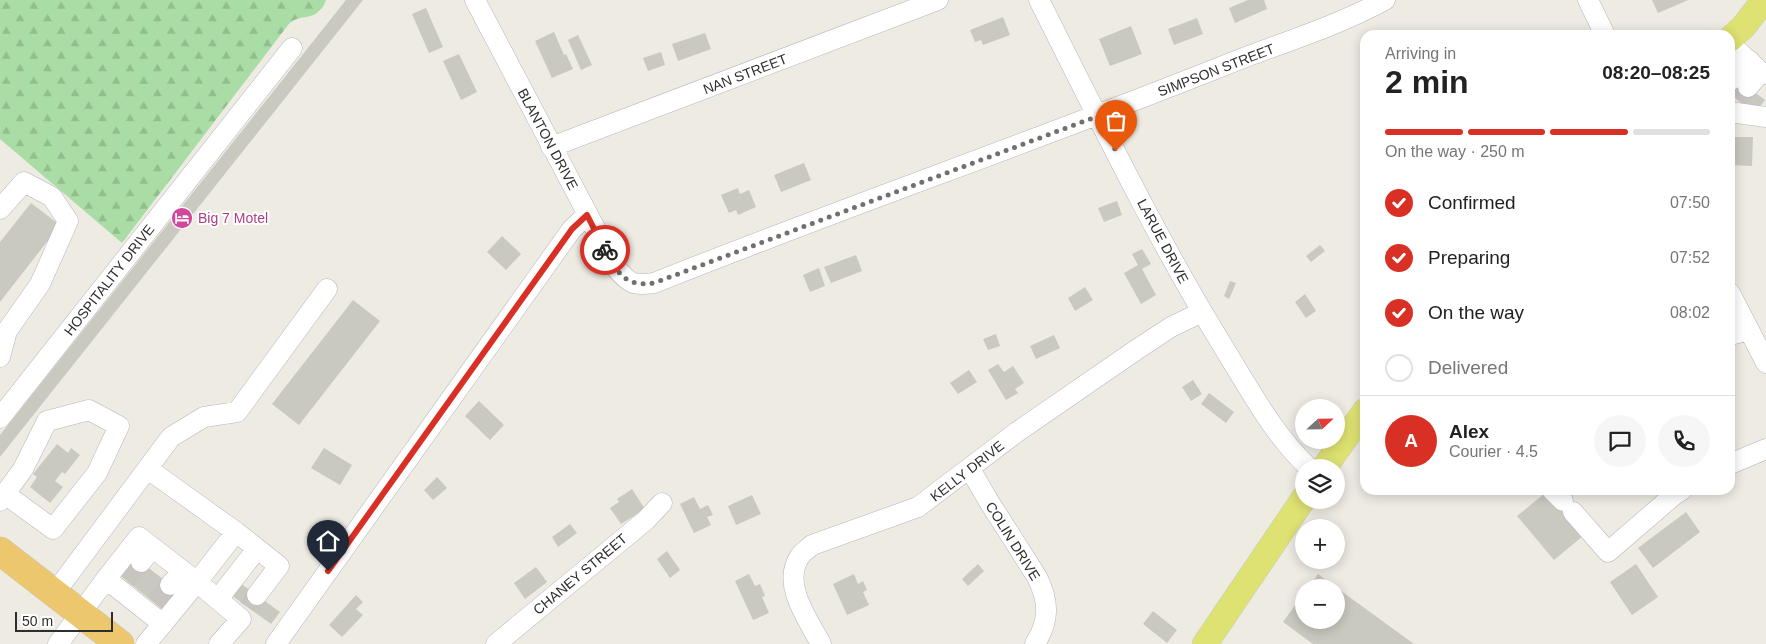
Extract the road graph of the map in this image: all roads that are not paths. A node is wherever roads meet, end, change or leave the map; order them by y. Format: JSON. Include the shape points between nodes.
{"nodes":[{"id":1,"x":475,"y":0,"type":"edge"},
{"id":2,"x":938,"y":0,"type":"edge"},
{"id":3,"x":1039,"y":0,"type":"edge"},
{"id":4,"x":1385,"y":0,"type":"edge"},
{"id":5,"x":1588,"y":0,"type":"edge"},
{"id":6,"x":1764,"y":0,"type":"edge"},
{"id":7,"x":1603,"y":30,"type":"edge"},
{"id":8,"x":1735,"y":34,"type":"edge"},
{"id":9,"x":292,"y":48,"type":"dead end"},
{"id":10,"x":1735,"y":48,"type":"edge"},
{"id":11,"x":1759,"y":69,"type":"edge"},
{"id":12,"x":1735,"y":97,"type":"edge"},
{"id":13,"x":1098,"y":116,"type":"junction"},
{"id":14,"x":1766,"y":116,"type":"edge"},
{"id":15,"x":551,"y":147,"type":"junction"},
{"id":16,"x":0,"y":210,"type":"edge"},
{"id":17,"x":587,"y":215,"type":"junction"},
{"id":18,"x":624,"y":277,"type":"joint"},
{"id":19,"x":327,"y":289,"type":"dead end"},
{"id":20,"x":1202,"y":312,"type":"junction"},
{"id":21,"x":1735,"y":315,"type":"edge"},
{"id":22,"x":1739,"y":333,"type":"edge"},
{"id":23,"x":0,"y":357,"type":"edge"},
{"id":24,"x":1766,"y":363,"type":"edge"},
{"id":25,"x":0,"y":418,"type":"edge"},
{"id":26,"x":1360,"y":418,"type":"edge"},
{"id":27,"x":1766,"y":449,"type":"edge"},
{"id":28,"x":1301,"y":459,"type":"edge"},
{"id":29,"x":1330,"y":459,"type":"edge"},
{"id":30,"x":1735,"y":462,"type":"edge"},
{"id":31,"x":148,"y":469,"type":"junction"},
{"id":32,"x":970,"y":469,"type":"junction"},
{"id":33,"x":1673,"y":495,"type":"edge"},
{"id":34,"x":2,"y":498,"type":"edge"},
{"id":35,"x":1563,"y":501,"type":"edge"},
{"id":36,"x":662,"y":503,"type":"dead end"},
{"id":37,"x":1297,"y":509,"type":"edge"},
{"id":38,"x":236,"y":532,"type":"junction"},
{"id":39,"x":98,"y":536,"type":"junction"},
{"id":40,"x":257,"y":549,"type":"junction"},
{"id":41,"x":0,"y":552,"type":"edge"},
{"id":42,"x":139,"y":555,"type":"junction"},
{"id":43,"x":183,"y":579,"type":"junction"},
{"id":44,"x":117,"y":583,"type":"junction"},
{"id":45,"x":54,"y":594,"type":"junction"},
{"id":46,"x":218,"y":599,"type":"junction"},
{"id":47,"x":249,"y":607,"type":"junction"},
{"id":48,"x":156,"y":613,"type":"junction"},
{"id":49,"x":80,"y":614,"type":"junction"},
{"id":50,"x":58,"y":644,"type":"edge"},
{"id":51,"x":120,"y":644,"type":"edge"},
{"id":52,"x":146,"y":644,"type":"edge"},
{"id":53,"x":219,"y":644,"type":"edge"},
{"id":54,"x":276,"y":644,"type":"edge"},
{"id":55,"x":496,"y":644,"type":"edge"},
{"id":56,"x":821,"y":644,"type":"edge"},
{"id":57,"x":1035,"y":644,"type":"edge"},
{"id":58,"x":1205,"y":644,"type":"edge"}],
"edges":[{"from":1,"to":15,"type":"street","name":"BLANTON DRIVE"},
{"from":2,"to":15,"type":"street","name":"NAN STREET"},
{"from":3,"to":13,"type":"street","name":"LARUE DRIVE"},
{"from":4,"to":13,"type":"street","name":"SIMPSON STREET","via":[[1318,31]]},
{"from":5,"to":7,"type":"street"},
{"from":6,"to":8,"type":"main road"},
{"from":9,"to":25,"type":"street","name":"HOSPITALITY DRIVE"},
{"from":10,"to":11,"type":"street"},
{"from":11,"to":12,"type":"street"},
{"from":12,"to":14,"type":"street"},
{"from":13,"to":18,"type":"street","name":"SIMPSON STREET","via":[[654,283],[641,285]]},
{"from":13,"to":20,"type":"street","name":"LARUE DRIVE"},
{"from":15,"to":17,"type":"street","name":"BLANTON DRIVE"},
{"from":16,"to":23,"type":"street","via":[[24,182],[52,197],[68,221],[40,284],[7,331]]},
{"from":17,"to":18,"type":"street","name":"BLANTON DRIVE"},
{"from":17,"to":54,"type":"street","via":[[572,229]]},
{"from":19,"to":31,"type":"street","via":[[237,412],[204,417],[171,437]]},
{"from":20,"to":28,"type":"street","name":"LARUE DRIVE","via":[[1282,439]]},
{"from":20,"to":32,"type":"street","name":"KELLY DRIVE","via":[[1136,350],[1017,432]]},
{"from":21,"to":22,"type":"street"},
{"from":22,"to":24,"type":"street"},
{"from":26,"to":29,"type":"main road"},
{"from":27,"to":30,"type":"street"},
{"from":31,"to":38,"type":"street"},
{"from":31,"to":39,"type":"street"},
{"from":32,"to":56,"type":"street","name":"KELLY DRIVE","via":[[918,507],[812,545],[801,556],[796,564],[793,584]]},
{"from":32,"to":57,"type":"street","name":"COLIN DRIVE","via":[[1043,589],[1046,615]]},
{"from":33,"to":35,"type":"street","via":[[1608,552]]},
{"from":34,"to":34,"type":"street","via":[[23,469],[47,421],[90,410],[119,426],[97,474],[53,529]]},
{"from":36,"to":55,"type":"street","name":"CHANEY STREET"},
{"from":37,"to":58,"type":"main road"},
{"from":38,"to":40,"type":"street"},
{"from":38,"to":43,"type":"street"},
{"from":39,"to":42,"type":"street"},
{"from":39,"to":45,"type":"street"},
{"from":40,"to":46,"type":"street"},
{"from":40,"to":47,"type":"street","via":[[279,566]]},
{"from":41,"to":45,"type":"highway"},
{"from":42,"to":43,"type":"street"},
{"from":42,"to":44,"type":"street"},
{"from":43,"to":46,"type":"street"},
{"from":43,"to":48,"type":"street"},
{"from":44,"to":48,"type":"street"},
{"from":44,"to":49,"type":"street"},
{"from":45,"to":49,"type":"highway"},
{"from":46,"to":47,"type":"street"},
{"from":47,"to":53,"type":"street"},
{"from":48,"to":52,"type":"street"},
{"from":49,"to":50,"type":"street"},
{"from":49,"to":51,"type":"highway"}]}
